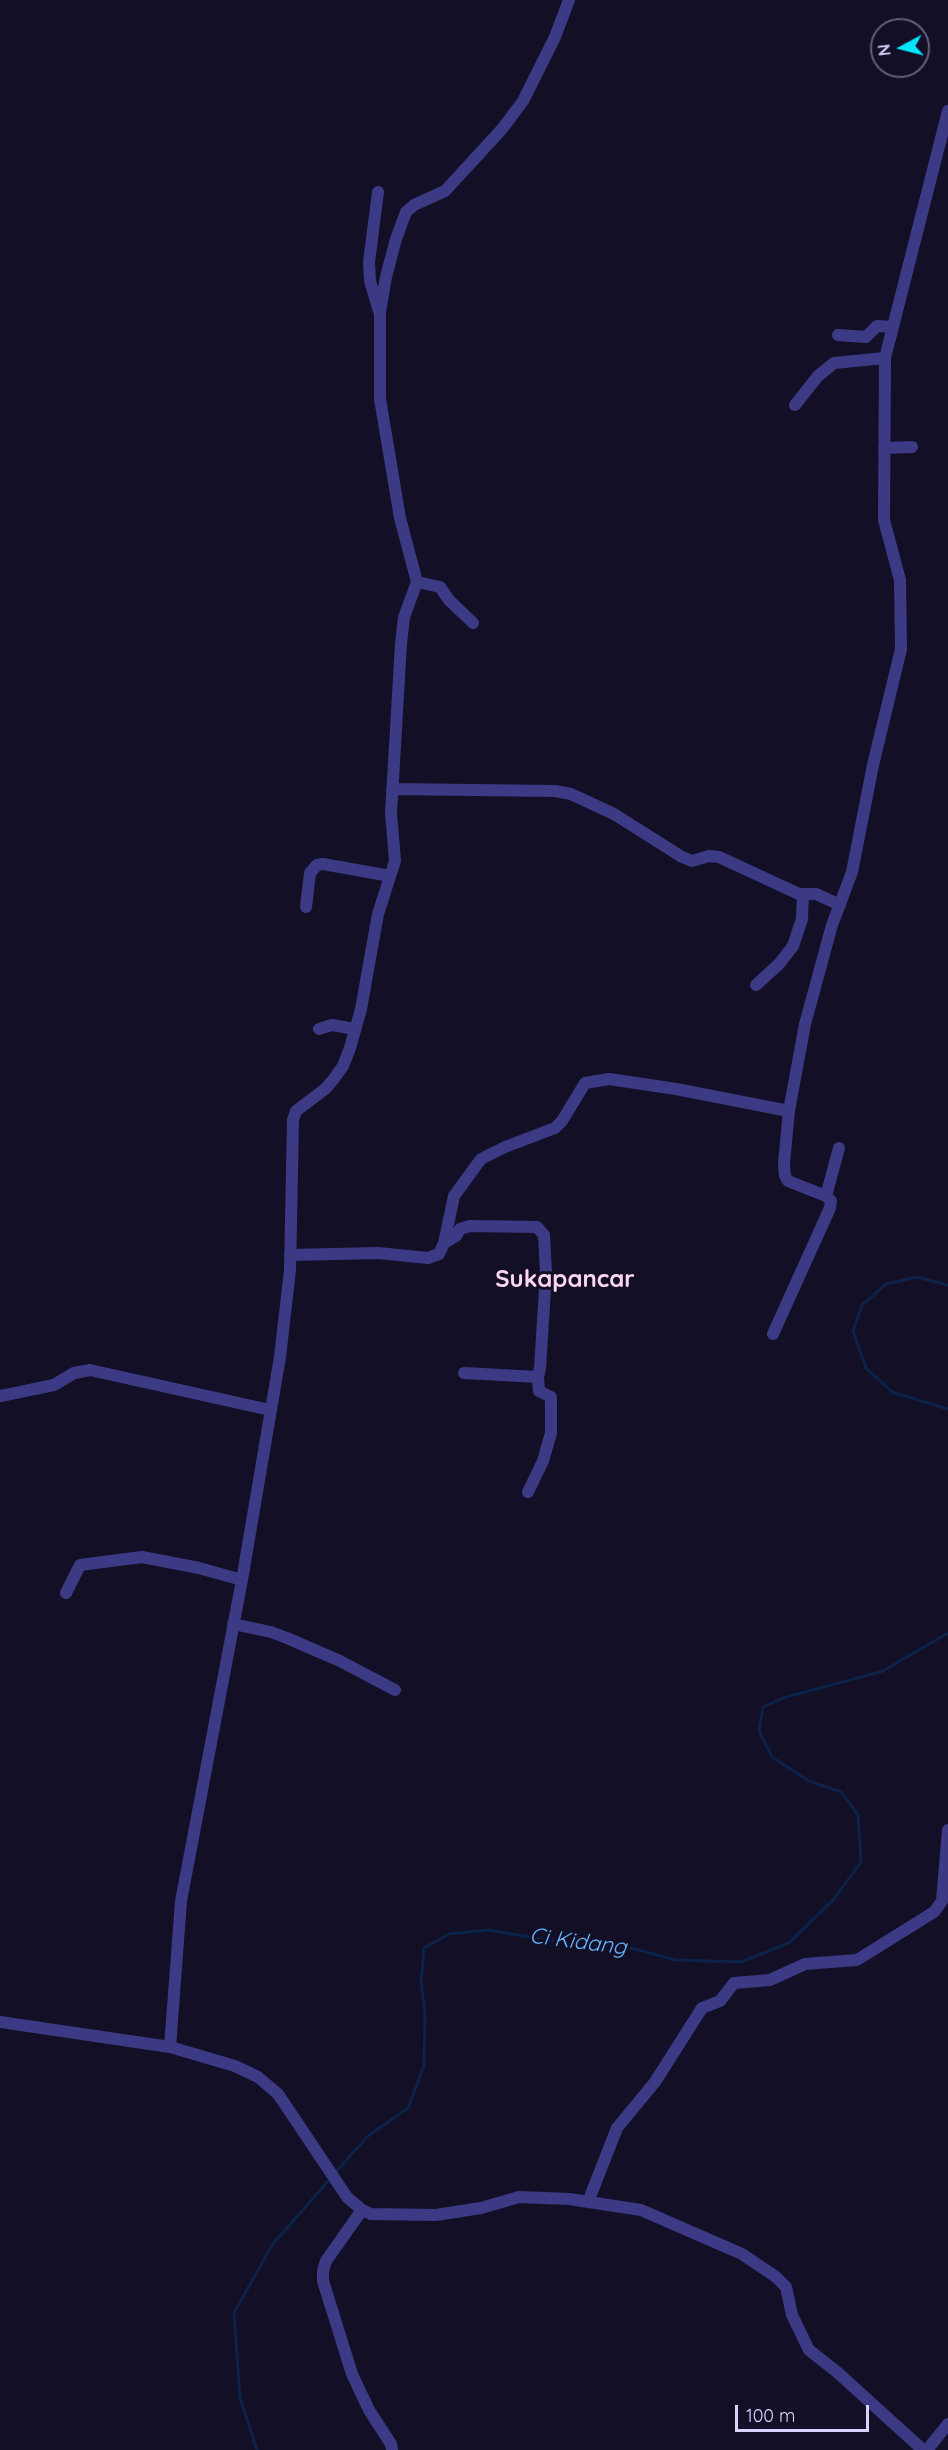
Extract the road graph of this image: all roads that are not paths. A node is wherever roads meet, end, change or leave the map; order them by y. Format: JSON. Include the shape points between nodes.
{"nodes":[{"id":1,"x":569,"y":0,"type":"edge"},
{"id":2,"x":948,"y":111,"type":"edge"},
{"id":3,"x":378,"y":192,"type":"dead end"},
{"id":4,"x":380,"y":312,"type":"junction"},
{"id":5,"x":893,"y":327,"type":"junction"},
{"id":6,"x":838,"y":335,"type":"dead end"},
{"id":7,"x":885,"y":358,"type":"junction"},
{"id":8,"x":795,"y":405,"type":"dead end"},
{"id":9,"x":912,"y":447,"type":"dead end"},
{"id":10,"x":885,"y":448,"type":"junction"},
{"id":11,"x":417,"y":582,"type":"junction"},
{"id":12,"x":473,"y":623,"type":"dead end"},
{"id":13,"x":392,"y":789,"type":"junction"},
{"id":14,"x":390,"y":876,"type":"junction"},
{"id":15,"x":803,"y":894,"type":"junction"},
{"id":16,"x":840,"y":904,"type":"junction"},
{"id":17,"x":306,"y":907,"type":"dead end"},
{"id":18,"x":756,"y":985,"type":"dead end"},
{"id":19,"x":319,"y":1029,"type":"dead end"},
{"id":20,"x":356,"y":1029,"type":"junction"},
{"id":21,"x":789,"y":1111,"type":"junction"},
{"id":22,"x":839,"y":1148,"type":"dead end"},
{"id":23,"x":826,"y":1196,"type":"junction"},
{"id":24,"x":444,"y":1244,"type":"junction"},
{"id":25,"x":290,"y":1255,"type":"junction"},
{"id":26,"x":773,"y":1334,"type":"dead end"},
{"id":27,"x":464,"y":1373,"type":"dead end"},
{"id":28,"x":538,"y":1377,"type":"junction"},
{"id":29,"x":0,"y":1396,"type":"edge"},
{"id":30,"x":270,"y":1410,"type":"junction"},
{"id":31,"x":528,"y":1492,"type":"dead end"},
{"id":32,"x":242,"y":1580,"type":"junction"},
{"id":33,"x":66,"y":1593,"type":"dead end"},
{"id":34,"x":233,"y":1624,"type":"junction"},
{"id":35,"x":395,"y":1690,"type":"dead end"},
{"id":36,"x":948,"y":1830,"type":"edge"},
{"id":37,"x":947,"y":1867,"type":"edge"},
{"id":38,"x":0,"y":2022,"type":"edge"},
{"id":39,"x":170,"y":2048,"type":"junction"},
{"id":40,"x":588,"y":2202,"type":"junction"},
{"id":41,"x":362,"y":2210,"type":"junction"},
{"id":42,"x":948,"y":2424,"type":"edge"},
{"id":43,"x":392,"y":2450,"type":"edge"},
{"id":44,"x":925,"y":2450,"type":"edge"}],
"edges":[{"from":1,"to":4,"type":"street","via":[[523,101],[502,129],[445,191],[406,212]]},
{"from":2,"to":5,"type":"street"},
{"from":3,"to":4,"type":"street","via":[[369,262],[370,281]]},
{"from":4,"to":11,"type":"street","via":[[380,399],[400,518]]},
{"from":5,"to":6,"type":"street","via":[[878,326],[866,337]]},
{"from":5,"to":7,"type":"street"},
{"from":7,"to":8,"type":"street","via":[[834,363]]},
{"from":7,"to":10,"type":"street"},
{"from":9,"to":10,"type":"street"},
{"from":10,"to":16,"type":"street","via":[[885,520],[900,580],[901,649],[852,872]]},
{"from":11,"to":12,"type":"street","via":[[440,587]]},
{"from":11,"to":13,"type":"street","via":[[403,622]]},
{"from":13,"to":14,"type":"street","via":[[395,861]]},
{"from":13,"to":15,"type":"street","via":[[571,794],[614,814],[682,857],[692,861],[719,857]]},
{"from":14,"to":17,"type":"street","via":[[317,865],[310,873]]},
{"from":14,"to":20,"type":"street","via":[[378,914]]},
{"from":15,"to":16,"type":"street","via":[[816,894]]},
{"from":15,"to":18,"type":"street","via":[[802,919],[793,946]]},
{"from":16,"to":21,"type":"street","via":[[804,1024]]},
{"from":19,"to":20,"type":"street","via":[[332,1025]]},
{"from":20,"to":25,"type":"street","via":[[343,1066],[325,1089],[296,1111],[293,1120]]},
{"from":21,"to":23,"type":"street","via":[[785,1176]]},
{"from":21,"to":24,"type":"street","via":[[609,1079],[585,1083],[558,1125],[481,1159],[454,1197]]},
{"from":22,"to":23,"type":"street"},
{"from":23,"to":26,"type":"street","via":[[831,1201],[827,1215]]},
{"from":24,"to":25,"type":"street","via":[[438,1254],[428,1258],[378,1253]]},
{"from":24,"to":28,"type":"street","via":[[463,1227],[542,1230],[546,1273]]},
{"from":25,"to":30,"type":"street","via":[[280,1357]]},
{"from":27,"to":28,"type":"street"},
{"from":28,"to":31,"type":"street","via":[[539,1391],[551,1397],[551,1433]]},
{"from":29,"to":30,"type":"street","via":[[54,1385],[74,1373],[90,1370]]},
{"from":30,"to":32,"type":"street"},
{"from":32,"to":33,"type":"street","via":[[142,1557],[80,1565]]},
{"from":32,"to":34,"type":"street"},
{"from":34,"to":35,"type":"street","via":[[287,1638]]},
{"from":34,"to":39,"type":"street","via":[[182,1901]]},
{"from":36,"to":37,"type":"street"},
{"from":37,"to":40,"type":"street","via":[[942,1901],[937,1909],[857,1960],[805,1964],[770,1980],[734,1983],[720,2001],[702,2008],[655,2082],[617,2128]]},
{"from":38,"to":39,"type":"street"},
{"from":39,"to":41,"type":"street","via":[[235,2066],[258,2077],[278,2094],[347,2197]]},
{"from":40,"to":41,"type":"street","via":[[519,2197],[436,2215],[384,2215]]},
{"from":40,"to":44,"type":"street","via":[[641,2210],[742,2254],[776,2277],[786,2287],[792,2315],[810,2350]]},
{"from":41,"to":43,"type":"street","via":[[326,2261],[324,2281],[352,2374]]},
{"from":42,"to":44,"type":"street"}]}
